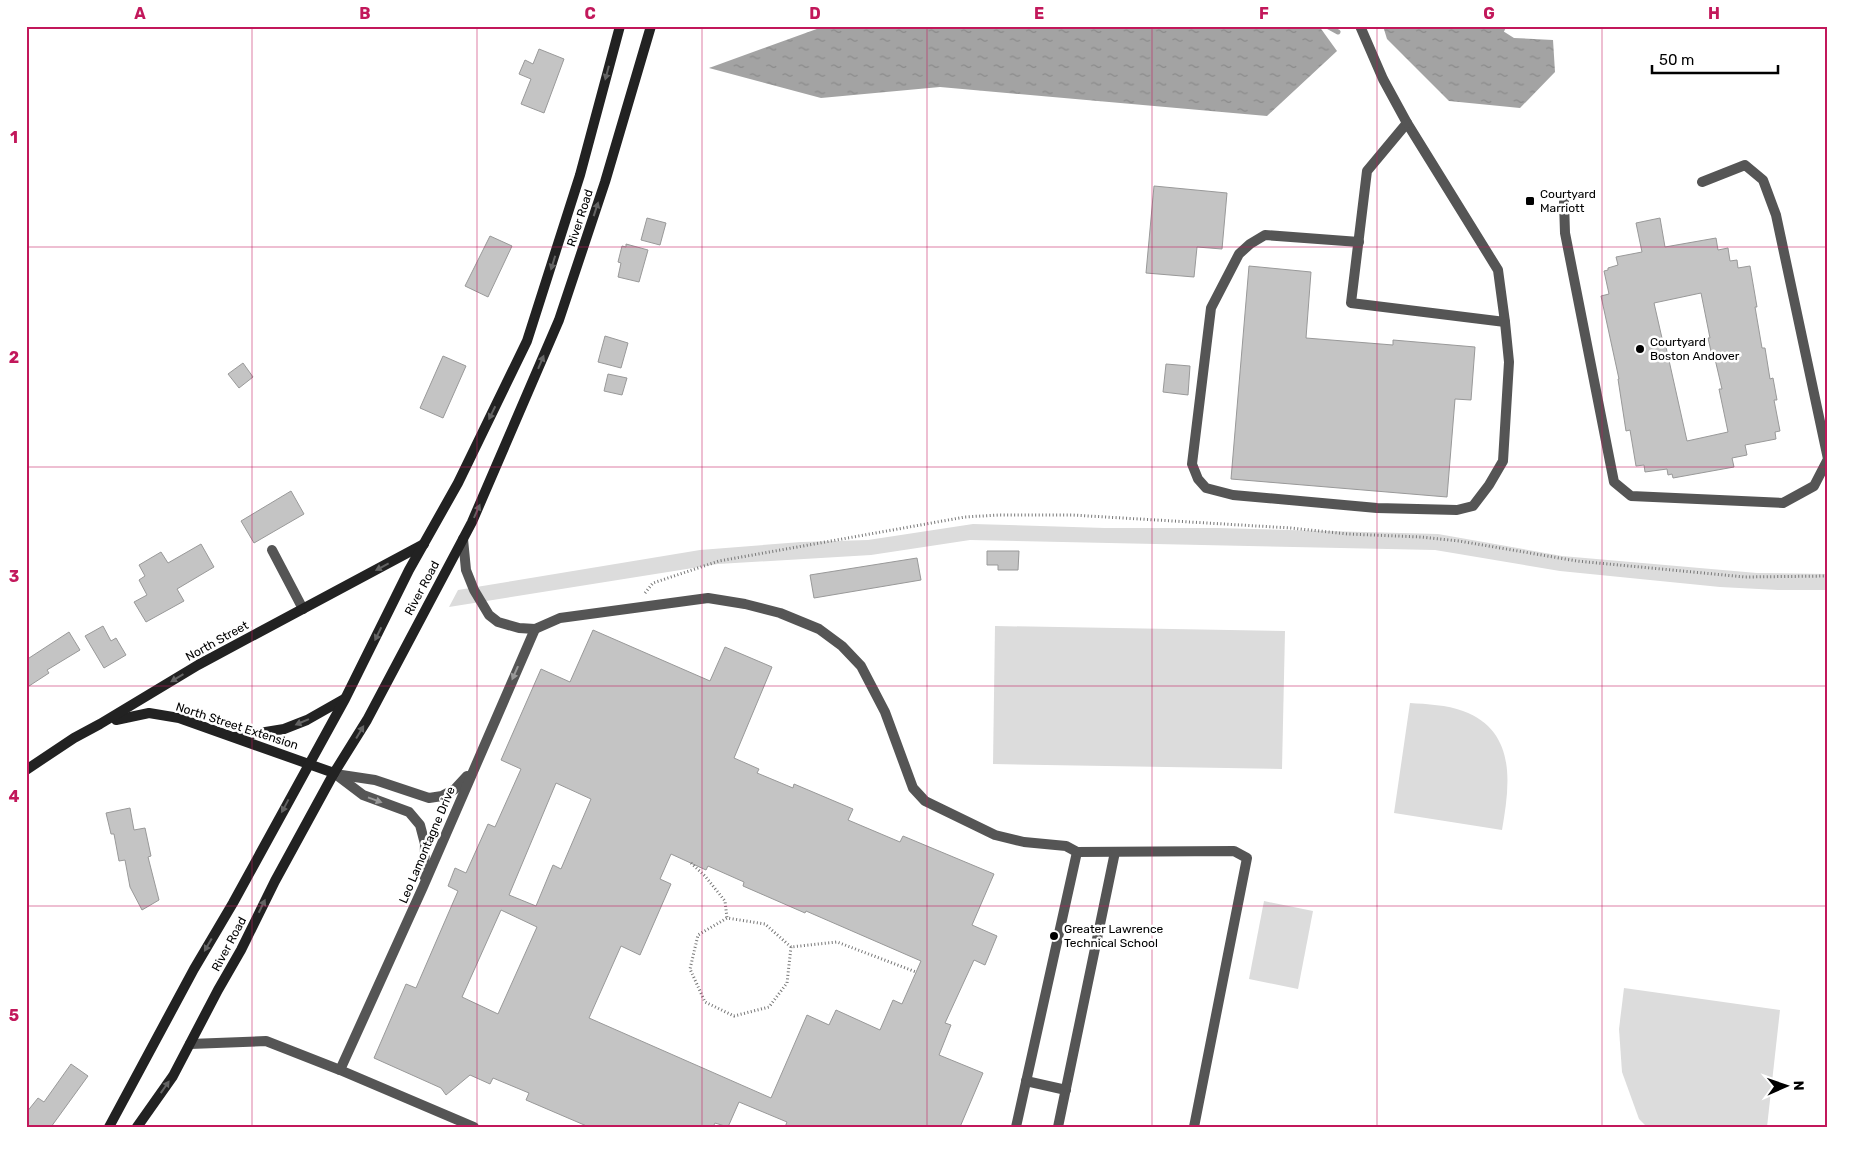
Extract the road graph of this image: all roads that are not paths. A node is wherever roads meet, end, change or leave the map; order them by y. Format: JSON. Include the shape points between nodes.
{"nodes":[{"id":1,"x":620,"y":26,"type":"edge"},
{"id":2,"x":651,"y":26,"type":"edge"},
{"id":3,"x":1360,"y":26,"type":"edge"},
{"id":4,"x":1407,"y":123,"type":"junction"},
{"id":5,"x":1702,"y":182,"type":"dead end"},
{"id":6,"x":1564,"y":202,"type":"dead end"},
{"id":7,"x":1358,"y":242,"type":"junction"},
{"id":8,"x":1505,"y":322,"type":"junction"},
{"id":9,"x":463,"y":539,"type":"junction"},
{"id":10,"x":425,"y":544,"type":"junction"},
{"id":11,"x":272,"y":550,"type":"dead end"},
{"id":12,"x":303,"y":609,"type":"junction"},
{"id":13,"x":535,"y":629,"type":"junction"},
{"id":14,"x":345,"y":699,"type":"junction"},
{"id":15,"x":100,"y":724,"type":"junction"},
{"id":16,"x":231,"y":737,"type":"junction"},
{"id":17,"x":308,"y":763,"type":"junction"},
{"id":18,"x":26,"y":770,"type":"edge"},
{"id":19,"x":472,"y":770,"type":"junction"},
{"id":20,"x":334,"y":773,"type":"junction"},
{"id":21,"x":1077,"y":852,"type":"junction"},
{"id":22,"x":1115,"y":852,"type":"junction"},
{"id":23,"x":422,"y":887,"type":"junction"},
{"id":24,"x":190,"y":1044,"type":"junction"},
{"id":25,"x":340,"y":1070,"type":"junction"},
{"id":26,"x":1026,"y":1081,"type":"junction"},
{"id":27,"x":1066,"y":1090,"type":"junction"},
{"id":28,"x":109,"y":1127,"type":"edge"},
{"id":29,"x":137,"y":1127,"type":"edge"},
{"id":30,"x":474,"y":1127,"type":"edge"},
{"id":31,"x":1016,"y":1127,"type":"edge"},
{"id":32,"x":1058,"y":1127,"type":"edge"},
{"id":33,"x":1194,"y":1127,"type":"edge"}],
"edges":[{"from":1,"to":10,"type":"main road","name":"River Road","one_way":true,"via":[[580,175],[527,341]]},
{"from":9,"to":2,"type":"main road","name":"River Road","one_way":true,"via":[[559,320],[605,182]]},
{"from":3,"to":4,"type":"street"},
{"from":4,"to":7,"type":"street","via":[[1367,171]]},
{"from":4,"to":8,"type":"street","via":[[1498,270]]},
{"from":5,"to":6,"type":"street","via":[[1745,165],[1763,180],[1776,215],[1828,459],[1814,486],[1782,503],[1630,496],[1614,482],[1565,233]]},
{"from":7,"to":8,"type":"street","via":[[1351,303]]},
{"from":7,"to":8,"type":"street","via":[[1265,235],[1239,254],[1211,308],[1192,464],[1206,488],[1233,495],[1377,508],[1456,510],[1473,506],[1503,461],[1509,362]]},
{"from":9,"to":13,"type":"street","via":[[466,570],[489,615],[498,622]]},
{"from":20,"to":9,"type":"main road","name":"River Road","one_way":true,"via":[[367,720]]},
{"from":10,"to":12,"type":"main road","name":"North Street","one_way":true},
{"from":10,"to":14,"type":"main road","name":"River Road","one_way":true},
{"from":11,"to":12,"type":"street"},
{"from":12,"to":15,"type":"main road","name":"North Street","one_way":true,"via":[[198,665]]},
{"from":13,"to":19,"type":"street","name":"Leo Lamontagne Drive","one_way":true},
{"from":13,"to":21,"type":"street","via":[[560,618],[708,598],[762,608],[819,629],[861,666],[885,712],[913,788],[925,801],[995,835],[1066,846]]},
{"from":14,"to":16,"type":"main road","one_way":true,"via":[[284,729]]},
{"from":14,"to":17,"type":"main road","name":"River Road"},
{"from":15,"to":16,"type":"main road","name":"North Street Extension","via":[[149,713],[179,718]]},
{"from":15,"to":18,"type":"main road","name":"North Street"},
{"from":16,"to":17,"type":"main road","name":"North Street Extension"},
{"from":17,"to":20,"type":"main road","name":"North Street Extension"},
{"from":17,"to":28,"type":"main road","name":"River Road","one_way":true},
{"from":19,"to":20,"type":"street","via":[[455,789],[429,798],[375,780]]},
{"from":19,"to":23,"type":"street","name":"Leo Lamontagne Drive"},
{"from":20,"to":23,"type":"street","one_way":true,"via":[[363,796],[409,812],[420,825],[425,844]]},
{"from":24,"to":20,"type":"main road","name":"River Road","one_way":true},
{"from":21,"to":22,"type":"street"},
{"from":21,"to":26,"type":"street"},
{"from":22,"to":27,"type":"street"},
{"from":22,"to":33,"type":"street","via":[[1234,851],[1247,858]]},
{"from":23,"to":25,"type":"street","name":"Leo Lamontagne Drive"},
{"from":24,"to":25,"type":"street","via":[[266,1041]]},
{"from":29,"to":24,"type":"main road","name":"River Road","one_way":true,"via":[[173,1076]]},
{"from":25,"to":30,"type":"street"},
{"from":26,"to":27,"type":"street"},
{"from":26,"to":31,"type":"street"},
{"from":27,"to":32,"type":"street"}]}
